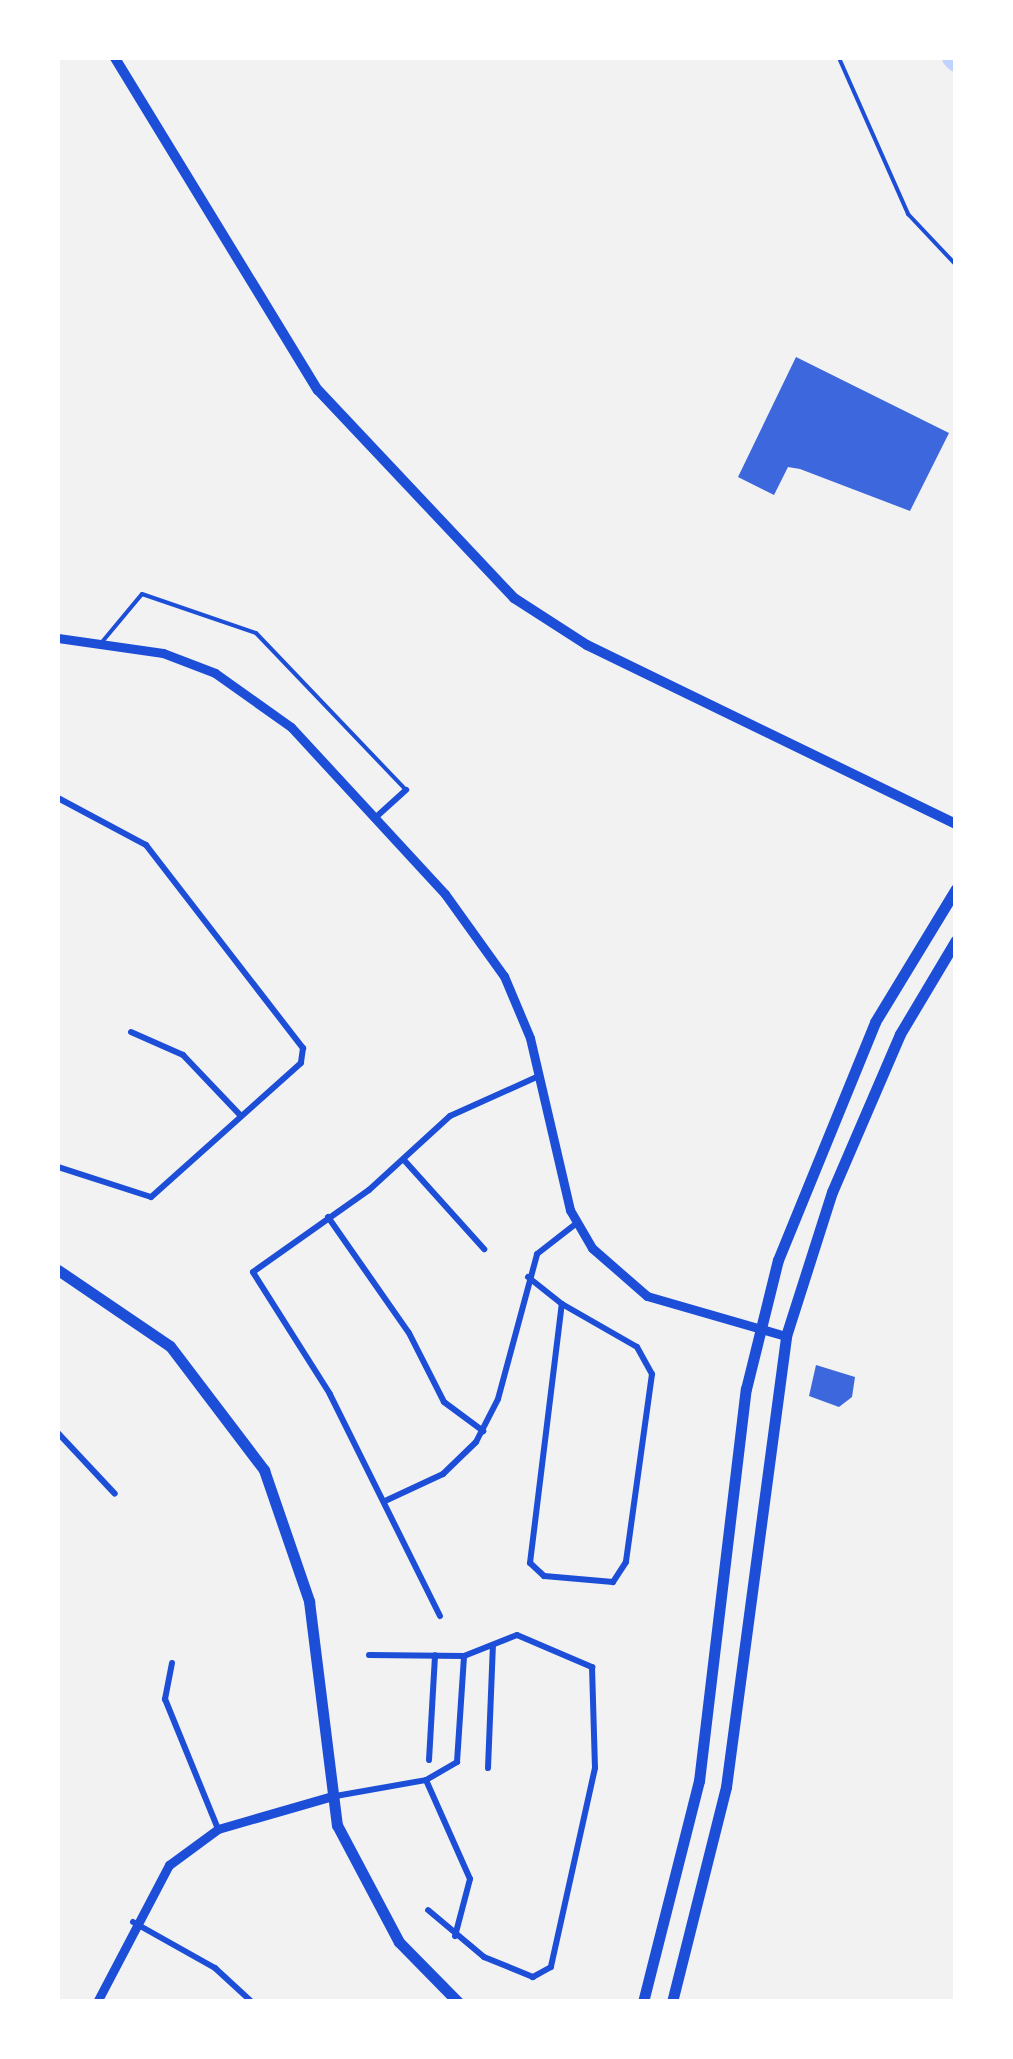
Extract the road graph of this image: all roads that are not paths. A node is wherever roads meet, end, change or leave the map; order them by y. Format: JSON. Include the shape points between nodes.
{"nodes":[{"id":1,"x":115,"y":58,"type":"edge"},
{"id":2,"x":840,"y":58,"type":"edge"},
{"id":3,"x":956,"y":265,"type":"edge"},
{"id":4,"x":58,"y":638,"type":"edge"},
{"id":5,"x":102,"y":642,"type":"junction"},
{"id":6,"x":406,"y":790,"type":"joint"},
{"id":7,"x":58,"y":798,"type":"edge"},
{"id":8,"x":375,"y":818,"type":"junction"},
{"id":9,"x":956,"y":824,"type":"edge"},
{"id":10,"x":956,"y":889,"type":"edge"},
{"id":11,"x":956,"y":940,"type":"edge"},
{"id":12,"x":131,"y":1032,"type":"dead end"},
{"id":13,"x":539,"y":1076,"type":"junction"},
{"id":14,"x":241,"y":1116,"type":"junction"},
{"id":15,"x":404,"y":1160,"type":"junction"},
{"id":16,"x":58,"y":1167,"type":"edge"},
{"id":17,"x":328,"y":1218,"type":"junction"},
{"id":18,"x":577,"y":1223,"type":"junction"},
{"id":19,"x":484,"y":1248,"type":"dead end"},
{"id":20,"x":58,"y":1270,"type":"edge"},
{"id":21,"x":528,"y":1277,"type":"junction"},
{"id":22,"x":562,"y":1304,"type":"junction"},
{"id":23,"x":758,"y":1329,"type":"junction"},
{"id":24,"x":786,"y":1336,"type":"junction"},
{"id":25,"x":483,"y":1430,"type":"junction"},
{"id":26,"x":58,"y":1433,"type":"edge"},
{"id":27,"x":115,"y":1494,"type":"dead end"},
{"id":28,"x":385,"y":1501,"type":"junction"},
{"id":29,"x":440,"y":1616,"type":"dead end"},
{"id":30,"x":492,"y":1645,"type":"junction"},
{"id":31,"x":369,"y":1654,"type":"dead end"},
{"id":32,"x":434,"y":1656,"type":"junction"},
{"id":33,"x":464,"y":1656,"type":"junction"},
{"id":34,"x":172,"y":1663,"type":"dead end"},
{"id":35,"x":430,"y":1760,"type":"dead end"},
{"id":36,"x":488,"y":1768,"type":"dead end"},
{"id":37,"x":426,"y":1780,"type":"junction"},
{"id":38,"x":329,"y":1797,"type":"junction"},
{"id":39,"x":218,"y":1829,"type":"junction"},
{"id":40,"x":428,"y":1910,"type":"dead end"},
{"id":41,"x":133,"y":1922,"type":"junction"},
{"id":42,"x":455,"y":1936,"type":"junction"},
{"id":43,"x":97,"y":2002,"type":"edge"},
{"id":44,"x":252,"y":2002,"type":"edge"},
{"id":45,"x":458,"y":2002,"type":"edge"},
{"id":46,"x":643,"y":2002,"type":"edge"},
{"id":47,"x":672,"y":2002,"type":"edge"}],
"edges":[{"from":1,"to":9,"type":"main road","via":[[318,390],[514,598],[587,644]]},
{"from":2,"to":3,"type":"lane","via":[[908,214]]},
{"from":4,"to":5,"type":"street"},
{"from":5,"to":6,"type":"lane","via":[[142,594],[256,633]]},
{"from":5,"to":8,"type":"street","via":[[215,672],[262,702]]},
{"from":6,"to":8,"type":"street"},
{"from":7,"to":14,"type":"street","via":[[146,844],[221,950],[302,1036],[302,1063]]},
{"from":8,"to":13,"type":"street","via":[[504,976]]},
{"from":10,"to":23,"type":"main road","via":[[875,1022],[801,1194]]},
{"from":11,"to":24,"type":"main road","via":[[900,1034],[832,1192]]},
{"from":12,"to":14,"type":"street","via":[[183,1055]]},
{"from":13,"to":15,"type":"street","via":[[450,1116]]},
{"from":13,"to":18,"type":"street"},
{"from":14,"to":16,"type":"street","via":[[138,1200]]},
{"from":15,"to":17,"type":"street"},
{"from":15,"to":19,"type":"street"},
{"from":17,"to":25,"type":"street","via":[[444,1402]]},
{"from":17,"to":28,"type":"street","via":[[254,1272]]},
{"from":18,"to":21,"type":"street","via":[[536,1254]]},
{"from":18,"to":23,"type":"street","via":[[609,1268],[648,1296]]},
{"from":20,"to":38,"type":"main road","via":[[170,1346],[264,1470],[309,1600]]},
{"from":21,"to":22,"type":"street"},
{"from":21,"to":25,"type":"street"},
{"from":22,"to":22,"type":"street","via":[[530,1563],[544,1576],[613,1582],[626,1562],[652,1374],[637,1348]]},
{"from":23,"to":24,"type":"street"},
{"from":23,"to":46,"type":"main road","via":[[699,1782]]},
{"from":24,"to":47,"type":"main road","via":[[726,1786]]},
{"from":25,"to":28,"type":"street","via":[[443,1474]]},
{"from":26,"to":27,"type":"street"},
{"from":28,"to":29,"type":"street"},
{"from":30,"to":33,"type":"street"},
{"from":30,"to":36,"type":"street"},
{"from":30,"to":42,"type":"street","via":[[517,1635],[592,1667],[595,1768],[551,1968],[533,1977]]},
{"from":31,"to":32,"type":"street"},
{"from":32,"to":33,"type":"street"},
{"from":32,"to":35,"type":"street"},
{"from":33,"to":37,"type":"street","via":[[457,1762]]},
{"from":34,"to":39,"type":"street","via":[[166,1699],[173,1726]]},
{"from":37,"to":38,"type":"street"},
{"from":37,"to":42,"type":"street","via":[[470,1879]]},
{"from":38,"to":39,"type":"street"},
{"from":38,"to":45,"type":"main road","via":[[381,1915]]},
{"from":39,"to":41,"type":"street","via":[[169,1865]]},
{"from":40,"to":42,"type":"street"},
{"from":41,"to":43,"type":"street"},
{"from":41,"to":44,"type":"street","via":[[215,1968]]}]}
